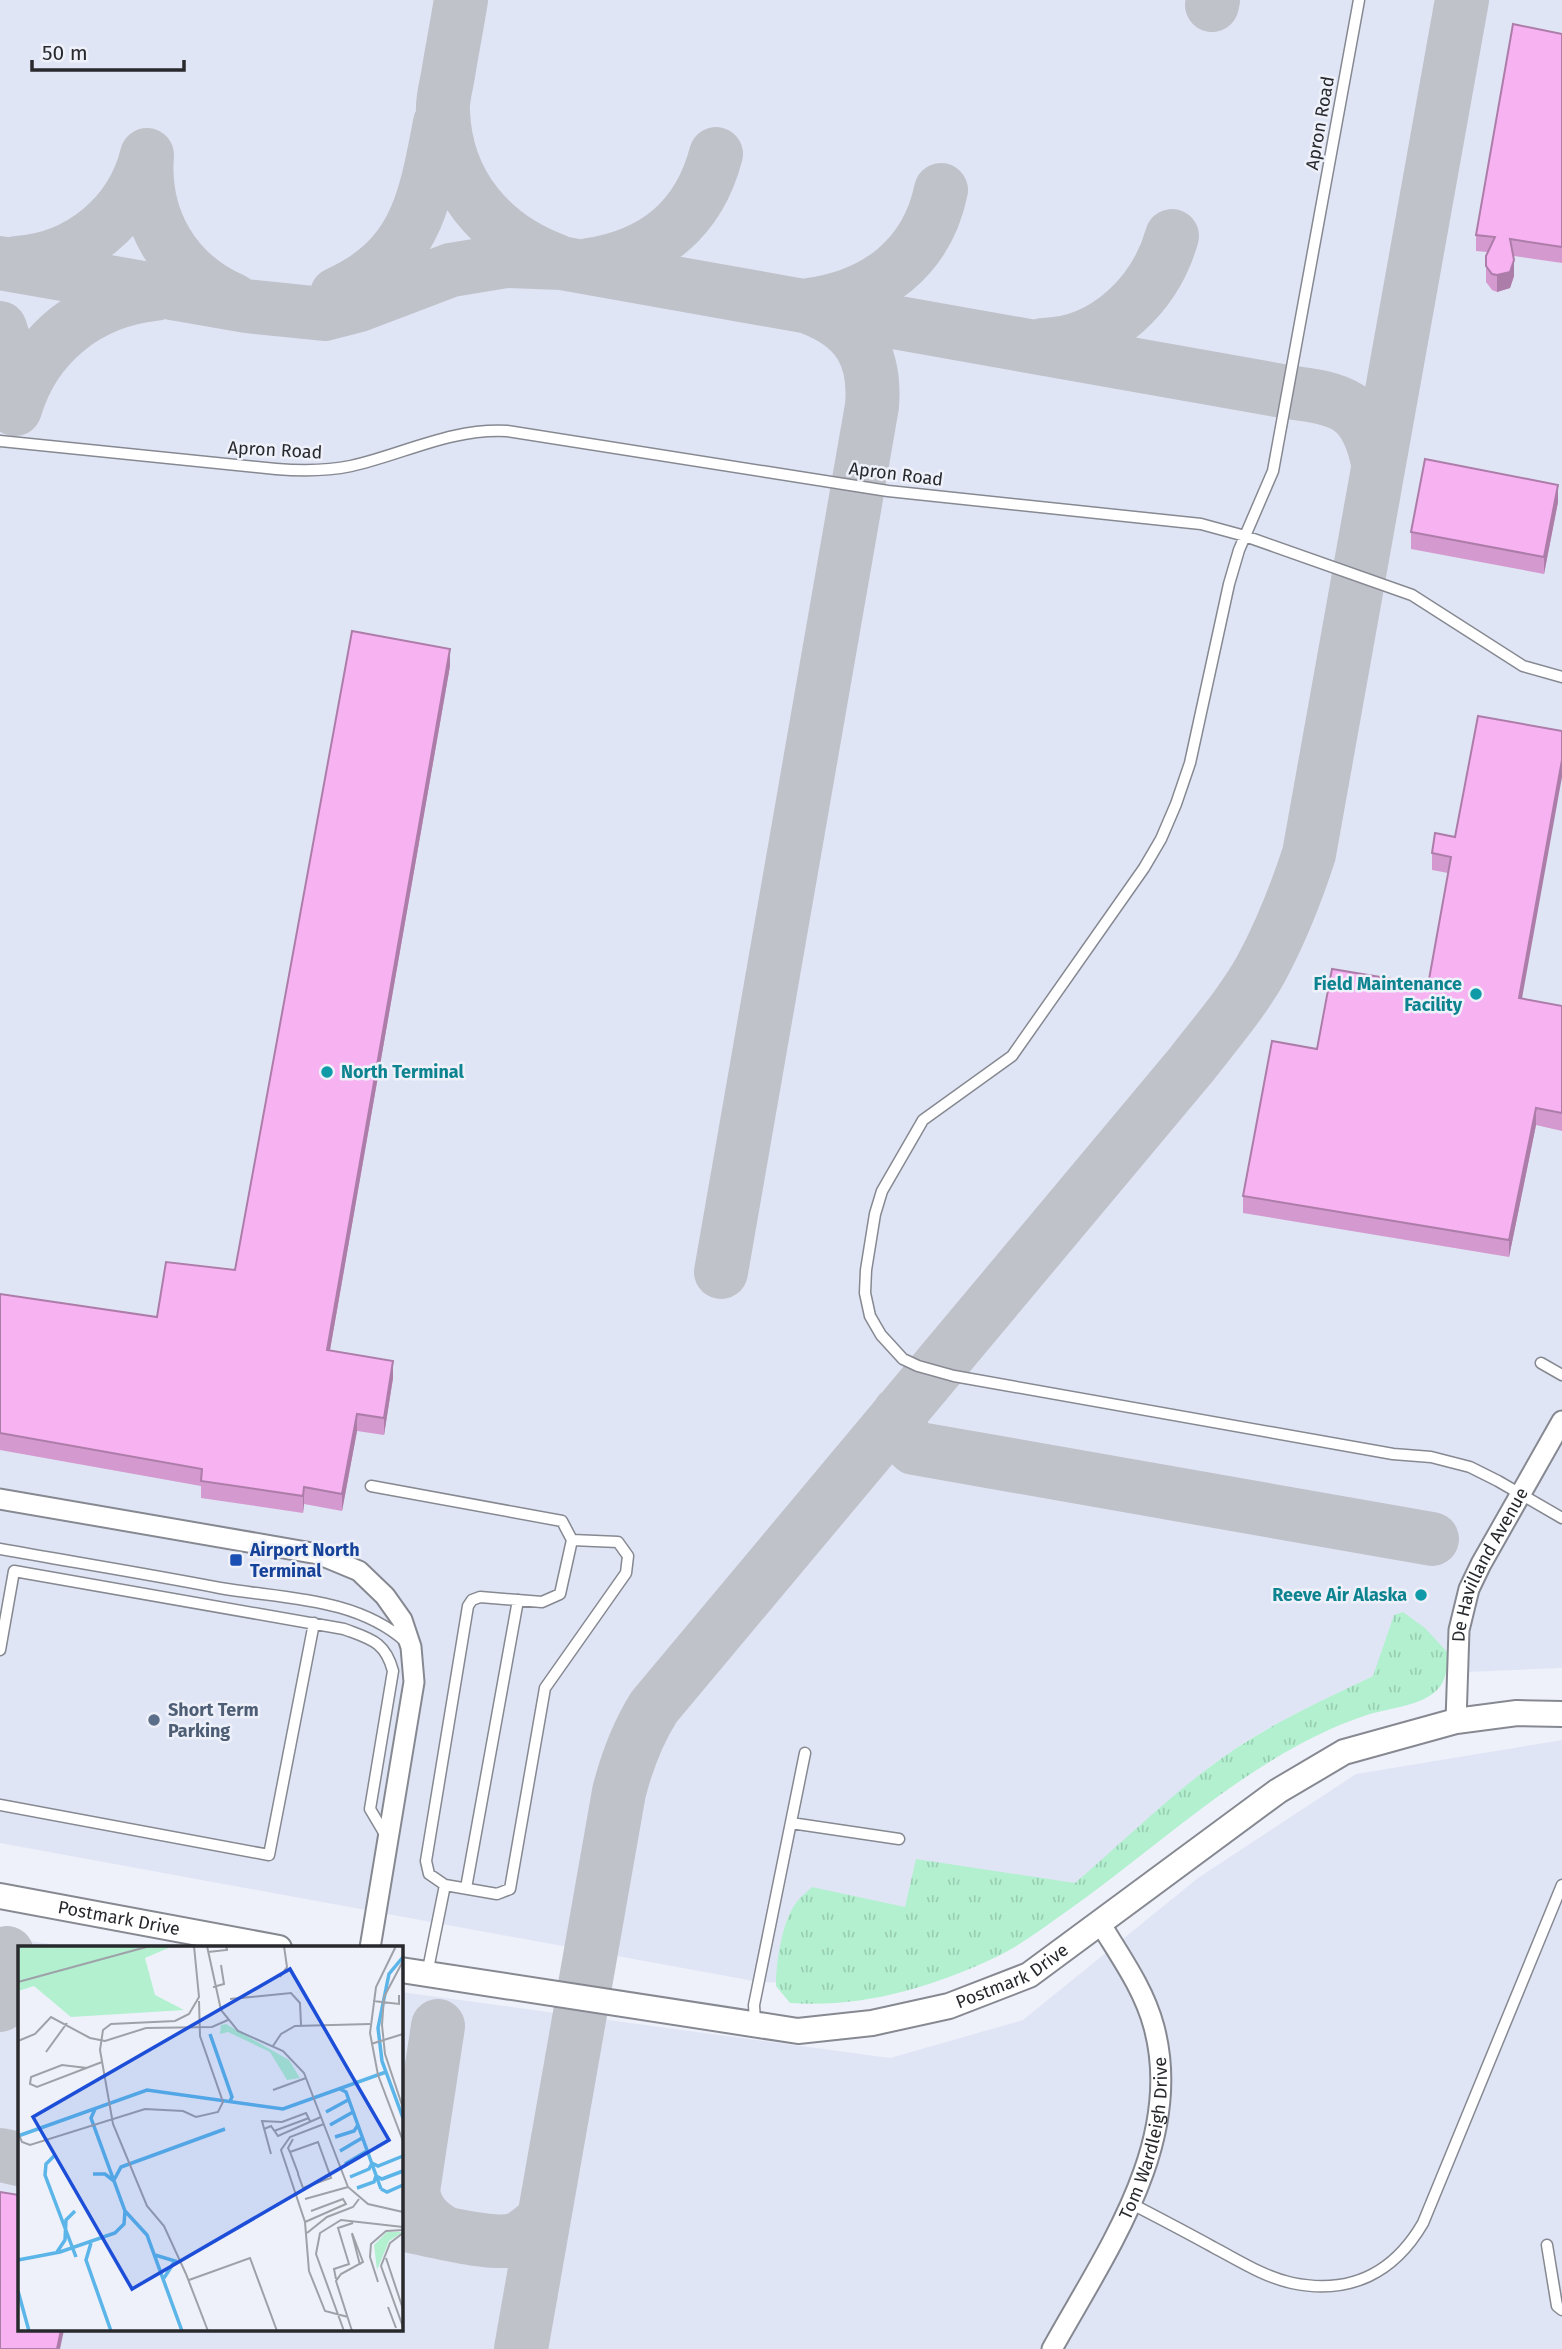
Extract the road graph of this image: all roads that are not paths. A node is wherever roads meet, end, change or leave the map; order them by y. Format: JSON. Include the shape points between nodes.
{"nodes":[{"id":1,"x":1359,"y":0,"type":"edge"},
{"id":2,"x":0,"y":441,"type":"edge"},
{"id":3,"x":1245,"y":536,"type":"junction"},
{"id":4,"x":1562,"y":677,"type":"edge"},
{"id":5,"x":1541,"y":1363,"type":"dead end"},
{"id":6,"x":1562,"y":1374,"type":"edge"},
{"id":7,"x":1562,"y":1421,"type":"edge"},
{"id":8,"x":371,"y":1486,"type":"dead end"},
{"id":9,"x":1520,"y":1494,"type":"junction"},
{"id":10,"x":0,"y":1499,"type":"edge"},
{"id":11,"x":33,"y":1504,"type":"junction"},
{"id":12,"x":0,"y":1507,"type":"edge"},
{"id":13,"x":1562,"y":1518,"type":"edge"},
{"id":14,"x":572,"y":1540,"type":"junction"},
{"id":15,"x":0,"y":1549,"type":"edge"},
{"id":16,"x":517,"y":1600,"type":"junction"},
{"id":17,"x":314,"y":1623,"type":"junction"},
{"id":18,"x":411,"y":1647,"type":"junction"},
{"id":19,"x":0,"y":1650,"type":"edge"},
{"id":20,"x":1562,"y":1714,"type":"edge"},
{"id":21,"x":1456,"y":1721,"type":"junction"},
{"id":22,"x":805,"y":1753,"type":"dead end"},
{"id":23,"x":0,"y":1805,"type":"edge"},
{"id":24,"x":791,"y":1823,"type":"junction"},
{"id":25,"x":388,"y":1839,"type":"junction"},
{"id":26,"x":899,"y":1839,"type":"dead end"},
{"id":27,"x":445,"y":1885,"type":"junction"},
{"id":28,"x":1562,"y":1885,"type":"edge"},
{"id":29,"x":466,"y":1888,"type":"junction"},
{"id":30,"x":0,"y":1896,"type":"edge"},
{"id":31,"x":1100,"y":1923,"type":"junction"},
{"id":32,"x":268,"y":1946,"type":"edge"},
{"id":33,"x":370,"y":1946,"type":"edge"},
{"id":34,"x":402,"y":1970,"type":"edge"},
{"id":35,"x":426,"y":1975,"type":"junction"},
{"id":36,"x":755,"y":2026,"type":"junction"},
{"id":37,"x":1132,"y":2204,"type":"junction"},
{"id":38,"x":1547,"y":2245,"type":"dead end"},
{"id":39,"x":1562,"y":2310,"type":"edge"},
{"id":40,"x":1052,"y":2349,"type":"edge"}],
"edges":[{"from":1,"to":3,"type":"lane","name":"Apron Road","via":[[1275,462]]},
{"from":2,"to":3,"type":"lane","name":"Apron Road","via":[[308,470],[349,466],[457,434],[507,431],[878,489],[1188,522]]},
{"from":3,"to":4,"type":"lane","via":[[1412,596],[1523,666]]},
{"from":3,"to":9,"type":"lane","via":[[1229,584],[1189,763],[1161,839],[1012,1056],[923,1120],[882,1191],[866,1270],[868,1309],[878,1331],[899,1355],[933,1371],[1393,1454],[1431,1457],[1481,1472]]},
{"from":5,"to":6,"type":"lane"},
{"from":7,"to":9,"type":"street","name":"De Havilland Avenue"},
{"from":8,"to":14,"type":"lane","via":[[562,1521]]},
{"from":9,"to":13,"type":"lane"},
{"from":9,"to":21,"type":"street","name":"De Havilland Avenue","via":[[1477,1571],[1464,1605],[1458,1630]]},
{"from":10,"to":11,"type":"street"},
{"from":11,"to":12,"type":"street"},
{"from":11,"to":18,"type":"street","via":[[318,1554],[359,1571],[385,1596],[402,1620]]},
{"from":14,"to":16,"type":"lane","via":[[560,1594],[542,1602]]},
{"from":14,"to":29,"type":"lane","via":[[618,1542],[628,1556],[626,1573],[545,1688],[510,1889],[497,1894]]},
{"from":15,"to":18,"type":"lane","via":[[355,1611],[390,1628]]},
{"from":16,"to":27,"type":"lane","via":[[480,1597],[468,1606],[426,1861],[429,1874]]},
{"from":16,"to":29,"type":"lane"},
{"from":17,"to":19,"type":"lane","via":[[14,1571]]},
{"from":17,"to":23,"type":"lane","via":[[269,1855]]},
{"from":17,"to":25,"type":"lane","via":[[376,1642],[389,1655],[393,1671],[370,1809]]},
{"from":18,"to":25,"type":"street","via":[[414,1682]]},
{"from":20,"to":21,"type":"street","name":"Postmark Drive","via":[[1517,1713]]},
{"from":21,"to":31,"type":"street","name":"Postmark Drive","via":[[1344,1752],[1278,1791]]},
{"from":22,"to":24,"type":"lane"},
{"from":24,"to":26,"type":"lane"},
{"from":24,"to":36,"type":"lane","via":[[754,2005]]},
{"from":25,"to":33,"type":"street"},
{"from":27,"to":29,"type":"lane"},
{"from":27,"to":35,"type":"lane"},
{"from":28,"to":37,"type":"lane","via":[[1423,2223],[1413,2241],[1379,2272],[1337,2285],[1290,2282]]},
{"from":30,"to":32,"type":"street","name":"Postmark Drive"},
{"from":31,"to":36,"type":"street","name":"Postmark Drive","via":[[1029,1975],[949,2006],[798,2031]]},
{"from":31,"to":37,"type":"street","name":"Tom Wardleigh Drive","via":[[1141,1991],[1154,2028],[1160,2069],[1159,2109],[1150,2154]]},
{"from":34,"to":35,"type":"street","name":"Postmark Drive"},
{"from":35,"to":36,"type":"street","name":"Postmark Drive"},
{"from":37,"to":40,"type":"street","name":"Tom Wardleigh Drive"},
{"from":38,"to":39,"type":"lane","via":[[1557,2306]]}]}
